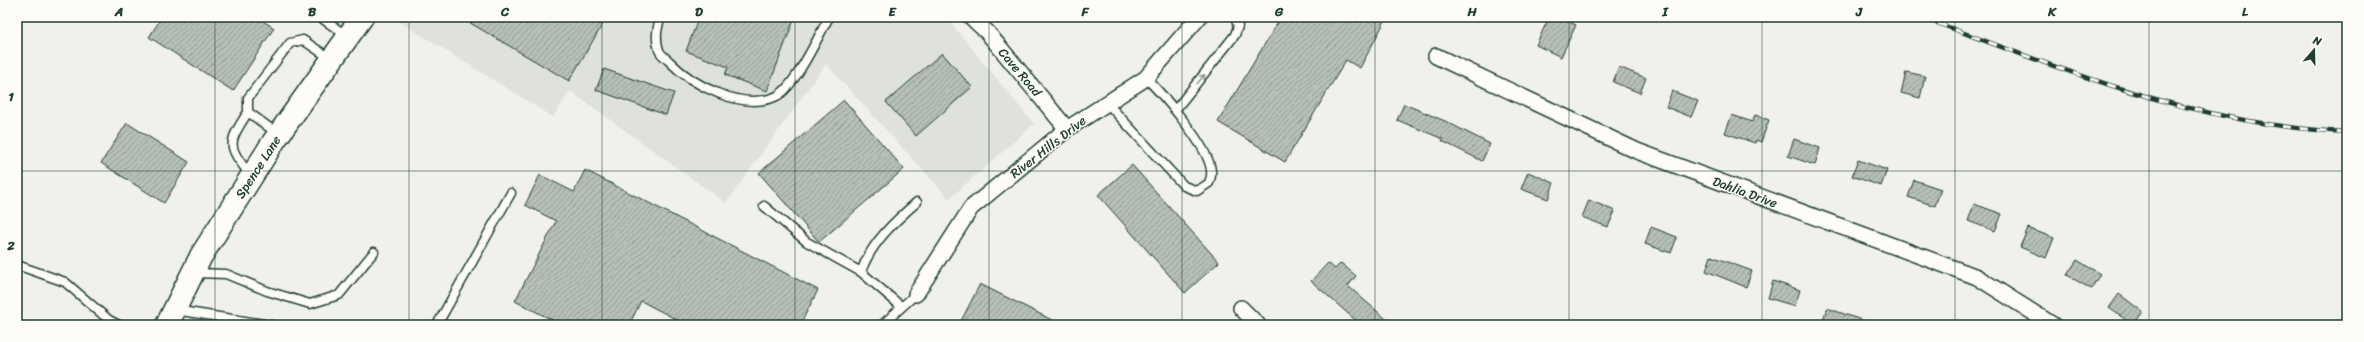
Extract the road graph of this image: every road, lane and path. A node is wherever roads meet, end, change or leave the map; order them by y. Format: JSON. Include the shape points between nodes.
{"nodes":[{"id":1,"x":320,"y":17,"type":"edge"},
{"id":2,"x":362,"y":17,"type":"edge"},
{"id":3,"x":661,"y":17,"type":"edge"},
{"id":4,"x":829,"y":17,"type":"edge"},
{"id":5,"x":971,"y":17,"type":"edge"},
{"id":6,"x":1199,"y":17,"type":"edge"},
{"id":7,"x":1235,"y":17,"type":"edge"},
{"id":8,"x":348,"y":37,"type":"junction"},
{"id":9,"x":1436,"y":56,"type":"dead end"},
{"id":10,"x":332,"y":60,"type":"junction"},
{"id":11,"x":1146,"y":78,"type":"junction"},
{"id":12,"x":1106,"y":103,"type":"junction"},
{"id":13,"x":1176,"y":109,"type":"junction"},
{"id":14,"x":248,"y":112,"type":"junction"},
{"id":15,"x":1067,"y":129,"type":"junction"},
{"id":16,"x":279,"y":135,"type":"junction"},
{"id":17,"x":252,"y":176,"type":"junction"},
{"id":18,"x":510,"y":193,"type":"dead end"},
{"id":19,"x":918,"y":202,"type":"dead end"},
{"id":20,"x":764,"y":206,"type":"dead end"},
{"id":21,"x":374,"y":252,"type":"dead end"},
{"id":22,"x":17,"y":265,"type":"edge"},
{"id":23,"x":861,"y":272,"type":"junction"},
{"id":24,"x":193,"y":273,"type":"junction"},
{"id":25,"x":916,"y":294,"type":"joint"},
{"id":26,"x":902,"y":307,"type":"junction"},
{"id":27,"x":1241,"y":308,"type":"dead end"},
{"id":28,"x":171,"y":318,"type":"edge"},
{"id":29,"x":119,"y":325,"type":"edge"},
{"id":30,"x":270,"y":325,"type":"edge"},
{"id":31,"x":437,"y":325,"type":"edge"},
{"id":32,"x":882,"y":325,"type":"edge"},
{"id":33,"x":1258,"y":325,"type":"edge"},
{"id":34,"x":2053,"y":325,"type":"edge"}],
"edges":[{"from":1,"to":8,"type":"lane"},
{"from":2,"to":8,"type":"main road","name":"Spence Lane"},
{"from":3,"to":4,"type":"lane","via":[[657,27],[659,51],[681,74],[721,95],[745,101],[777,96],[805,61]]},
{"from":5,"to":15,"type":"street","name":"Cave Road","via":[[987,32]]},
{"from":6,"to":11,"type":"street","name":"River Hills Drive"},
{"from":13,"to":7,"type":"lane","one_way":true,"via":[[1235,35],[1238,26]]},
{"from":8,"to":10,"type":"main road","name":"Spence Lane"},
{"from":9,"to":34,"type":"street","name":"Dahlia Drive","via":[[1637,151],[1977,277]]},
{"from":10,"to":14,"type":"lane","via":[[302,40],[290,43],[248,98]]},
{"from":10,"to":16,"type":"main road","name":"Spence Lane"},
{"from":11,"to":12,"type":"street","name":"River Hills Drive"},
{"from":11,"to":13,"type":"lane"},
{"from":12,"to":13,"type":"lane","via":[[1184,186],[1197,191],[1209,183],[1211,171],[1206,158]]},
{"from":12,"to":15,"type":"street","name":"River Hills Drive"},
{"from":14,"to":16,"type":"lane"},
{"from":14,"to":17,"type":"lane","via":[[232,136],[232,152]]},
{"from":15,"to":25,"type":"street","name":"River Hills Drive","via":[[971,208]]},
{"from":16,"to":17,"type":"main road","name":"Spence Lane"},
{"from":17,"to":24,"type":"main road","name":"Spence Lane"},
{"from":18,"to":31,"type":"lane"},
{"from":19,"to":23,"type":"lane","via":[[891,225],[866,258]]},
{"from":20,"to":23,"type":"lane","via":[[807,242]]},
{"from":21,"to":24,"type":"lane","via":[[339,295],[310,304],[267,292],[226,274]]},
{"from":22,"to":29,"type":"lane","via":[[65,282],[109,320]]},
{"from":23,"to":26,"type":"lane"},
{"from":24,"to":28,"type":"main road","name":"Spence Lane"},
{"from":25,"to":26,"type":"lane"},
{"from":26,"to":32,"type":"lane"},
{"from":27,"to":33,"type":"street"},
{"from":28,"to":30,"type":"lane"}]}
